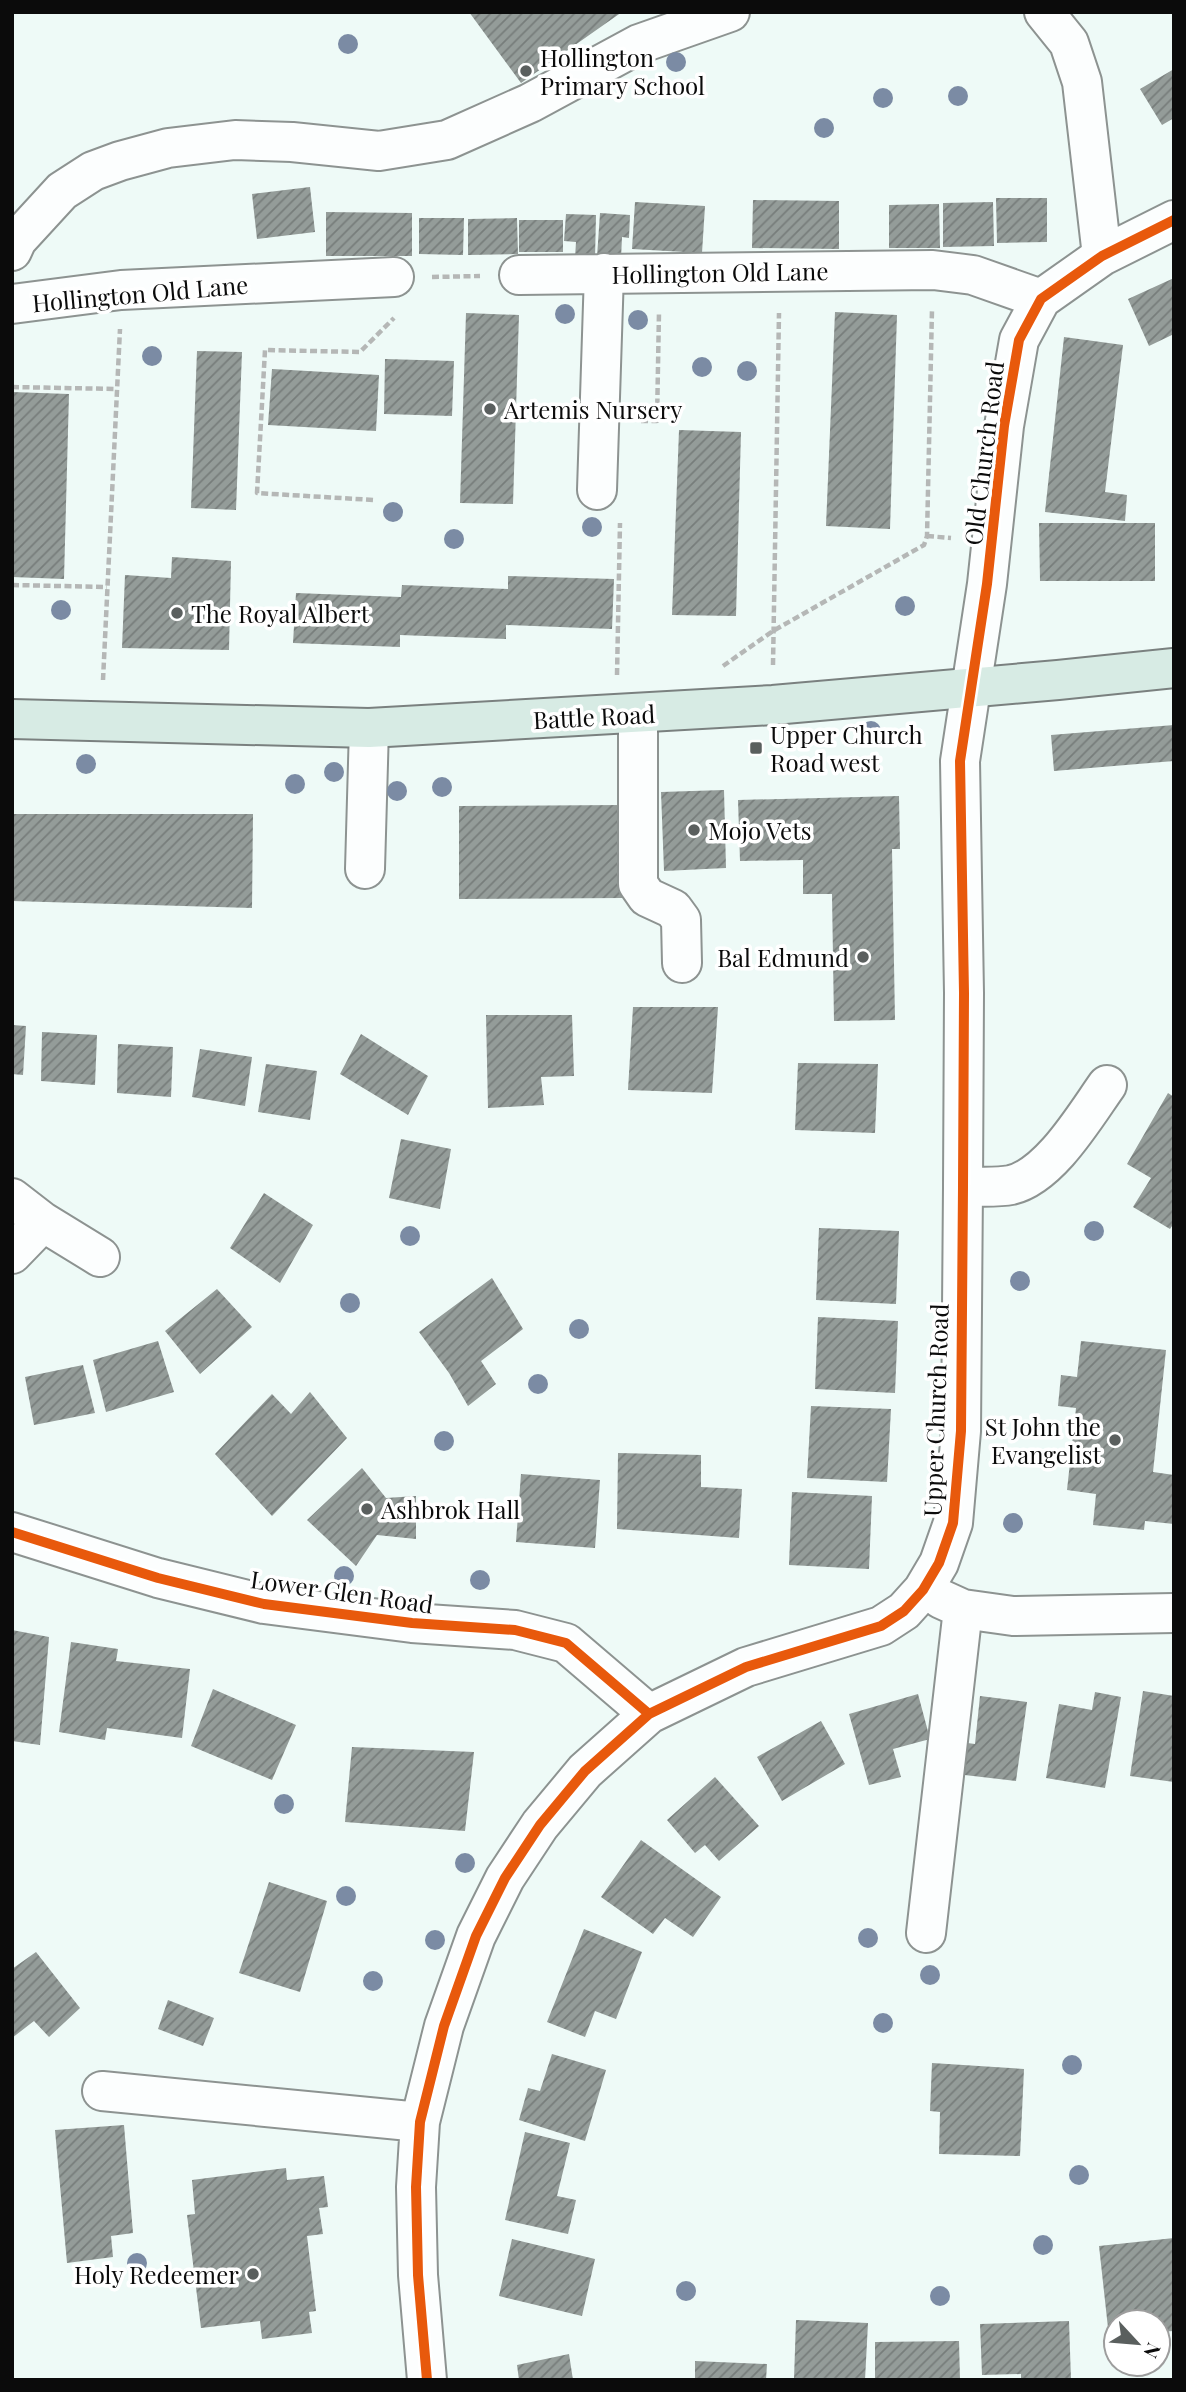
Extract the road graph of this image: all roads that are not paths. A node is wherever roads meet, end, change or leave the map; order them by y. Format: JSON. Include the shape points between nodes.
{"nodes":[{"id":1,"x":730,"y":12,"type":"edge"},
{"id":2,"x":1044,"y":12,"type":"edge"},
{"id":3,"x":1174,"y":220,"type":"edge"},
{"id":4,"x":12,"y":251,"type":"edge"},
{"id":5,"x":1102,"y":256,"type":"junction"},
{"id":6,"x":604,"y":274,"type":"junction"},
{"id":7,"x":519,"y":275,"type":"road end"},
{"id":8,"x":394,"y":277,"type":"road end"},
{"id":9,"x":1041,"y":299,"type":"junction"},
{"id":10,"x":12,"y":304,"type":"edge"},
{"id":11,"x":597,"y":490,"type":"dead end"},
{"id":12,"x":1174,"y":667,"type":"edge"},
{"id":13,"x":973,"y":688,"type":"junction"},
{"id":14,"x":638,"y":714,"type":"junction"},
{"id":15,"x":12,"y":719,"type":"edge"},
{"id":16,"x":369,"y":728,"type":"junction"},
{"id":17,"x":365,"y":869,"type":"dead end"},
{"id":18,"x":682,"y":963,"type":"dead end"},
{"id":19,"x":1107,"y":1086,"type":"dead end"},
{"id":20,"x":963,"y":1187,"type":"junction"},
{"id":21,"x":12,"y":1198,"type":"edge"},
{"id":22,"x":43,"y":1222,"type":"junction"},
{"id":23,"x":12,"y":1254,"type":"edge"},
{"id":24,"x":100,"y":1257,"type":"dead end"},
{"id":25,"x":12,"y":1532,"type":"edge"},
{"id":26,"x":923,"y":1590,"type":"junction"},
{"id":27,"x":963,"y":1609,"type":"junction"},
{"id":28,"x":1174,"y":1612,"type":"edge"},
{"id":29,"x":649,"y":1714,"type":"junction"},
{"id":30,"x":926,"y":1933,"type":"dead end"},
{"id":31,"x":102,"y":2091,"type":"dead end"},
{"id":32,"x":421,"y":2122,"type":"junction"},
{"id":33,"x":426,"y":2380,"type":"edge"}],
"edges":[{"from":1,"to":4,"type":"street","via":[[639,44],[530,103],[447,140],[379,151],[235,139],[168,148],[120,161],[93,171],[62,191]]},
{"from":2,"to":5,"type":"street","via":[[1069,43],[1082,82]]},
{"from":3,"to":5,"type":"street","name":"Old Church Road"},
{"from":5,"to":9,"type":"street","name":"Old Church Road"},
{"from":6,"to":7,"type":"street","name":"Hollington Old Lane"},
{"from":6,"to":9,"type":"street","name":"Hollington Old Lane","via":[[933,270],[973,275]]},
{"from":6,"to":11,"type":"street"},
{"from":8,"to":10,"type":"street","name":"Hollington Old Lane","via":[[121,290]]},
{"from":9,"to":13,"type":"street","name":"Old Church Road","via":[[1019,340],[1004,426]]},
{"from":12,"to":13,"type":"main road","name":"Battle Road"},
{"from":13,"to":14,"type":"main road","name":"Battle Road"},
{"from":13,"to":20,"type":"street","name":"Upper Church Road","via":[[960,761]]},
{"from":14,"to":16,"type":"main road","name":"Battle Road"},
{"from":14,"to":18,"type":"street","via":[[638,884],[648,897],[673,909],[681,920]]},
{"from":15,"to":16,"type":"main road","name":"Battle Road"},
{"from":16,"to":17,"type":"street"},
{"from":19,"to":20,"type":"street","via":[[1040,1170],[1013,1185]]},
{"from":20,"to":26,"type":"street","name":"Upper Church Road","via":[[961,1431],[953,1523],[939,1563]]},
{"from":21,"to":22,"type":"street"},
{"from":22,"to":23,"type":"street"},
{"from":22,"to":24,"type":"street"},
{"from":25,"to":29,"type":"street","name":"Lower Glen Road","via":[[158,1578],[264,1604],[412,1623],[515,1630],[566,1643]]},
{"from":26,"to":27,"type":"street"},
{"from":26,"to":29,"type":"street","name":"Upper Church Road","via":[[904,1611],[881,1626],[746,1667]]},
{"from":27,"to":28,"type":"street","via":[[1013,1616]]},
{"from":27,"to":30,"type":"street"},
{"from":29,"to":32,"type":"street","name":"Upper Church Road","via":[[585,1771],[540,1825],[505,1878],[475,1936],[449,2013]]},
{"from":31,"to":32,"type":"street"},
{"from":32,"to":33,"type":"street","name":"Upper Church Road","via":[[418,2275]]}]}
